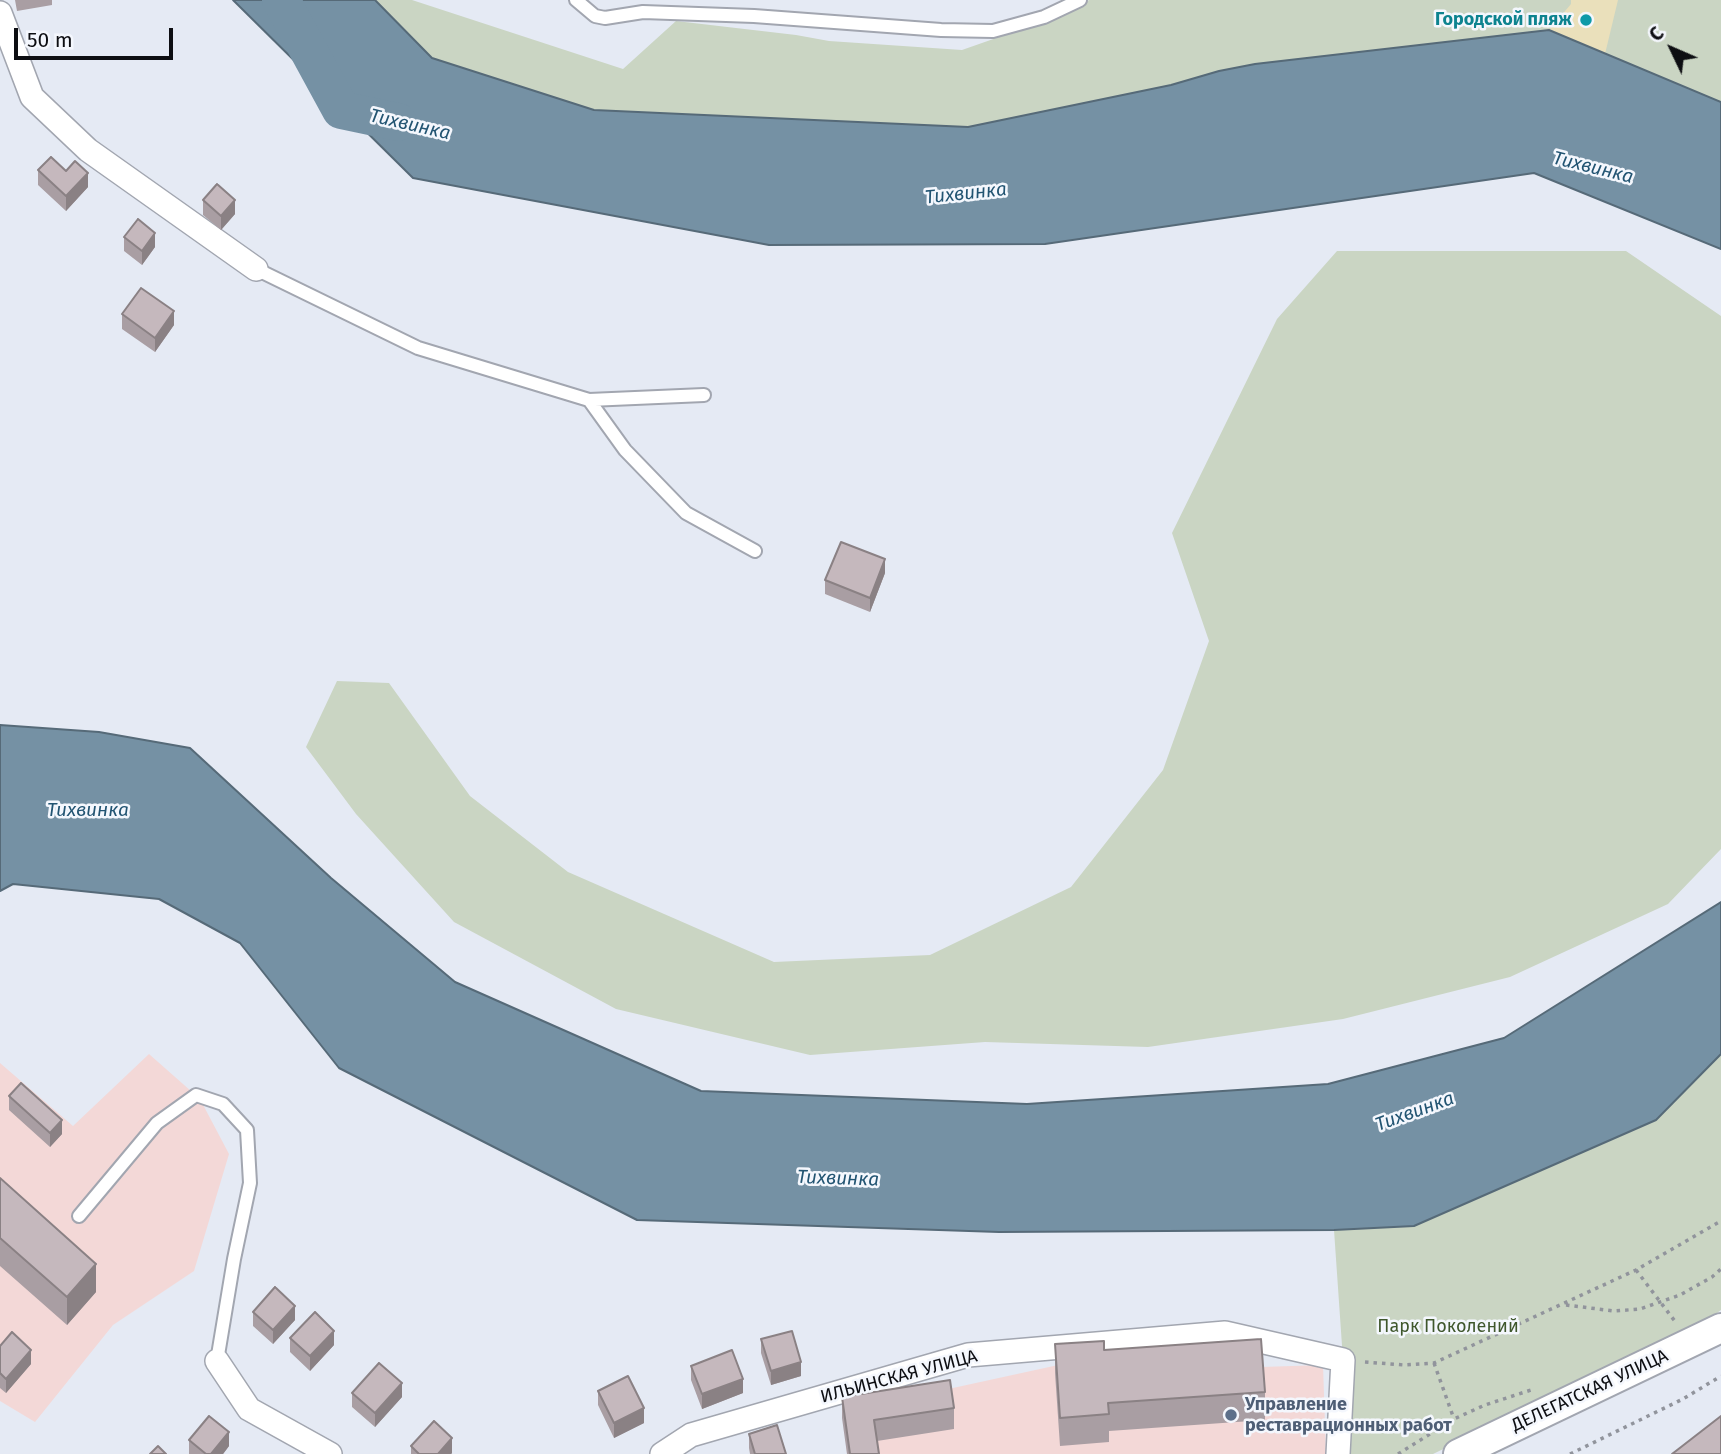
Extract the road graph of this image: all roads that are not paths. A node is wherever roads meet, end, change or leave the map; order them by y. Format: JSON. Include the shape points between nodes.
{"nodes":[{"id":1,"x":576,"y":0,"type":"edge"},
{"id":2,"x":1080,"y":0,"type":"edge"},
{"id":3,"x":0,"y":13,"type":"edge"},
{"id":4,"x":256,"y":269,"type":"joint"},
{"id":5,"x":704,"y":395,"type":"dead end"},
{"id":6,"x":589,"y":400,"type":"junction"},
{"id":7,"x":755,"y":551,"type":"dead end"},
{"id":8,"x":79,"y":1216,"type":"dead end"},
{"id":9,"x":1721,"y":1328,"type":"edge"},
{"id":10,"x":217,"y":1361,"type":"joint"},
{"id":11,"x":330,"y":1454,"type":"edge"},
{"id":12,"x":662,"y":1454,"type":"edge"},
{"id":13,"x":1338,"y":1454,"type":"edge"},
{"id":14,"x":1458,"y":1454,"type":"edge"}],
"edges":[{"from":1,"to":2,"type":"lane","via":[[594,16],[606,18],[643,12],[993,31],[1044,17]]},
{"from":3,"to":4,"type":"street","via":[[32,97],[88,150]]},
{"from":4,"to":6,"type":"lane","via":[[418,348]]},
{"from":5,"to":6,"type":"lane"},
{"from":6,"to":7,"type":"lane","via":[[625,450],[686,513]]},
{"from":8,"to":10,"type":"lane","via":[[157,1123],[196,1095],[223,1104],[247,1130],[250,1183]]},
{"from":9,"to":14,"type":"street","name":"ДЕЛЕГАТСКАЯ УЛИЦА"},
{"from":10,"to":11,"type":"street","via":[[249,1409]]},
{"from":12,"to":13,"type":"street","name":"ИЛЬИНСКАЯ УЛИЦА","via":[[691,1436],[968,1355],[1225,1334],[1343,1360]]}]}
